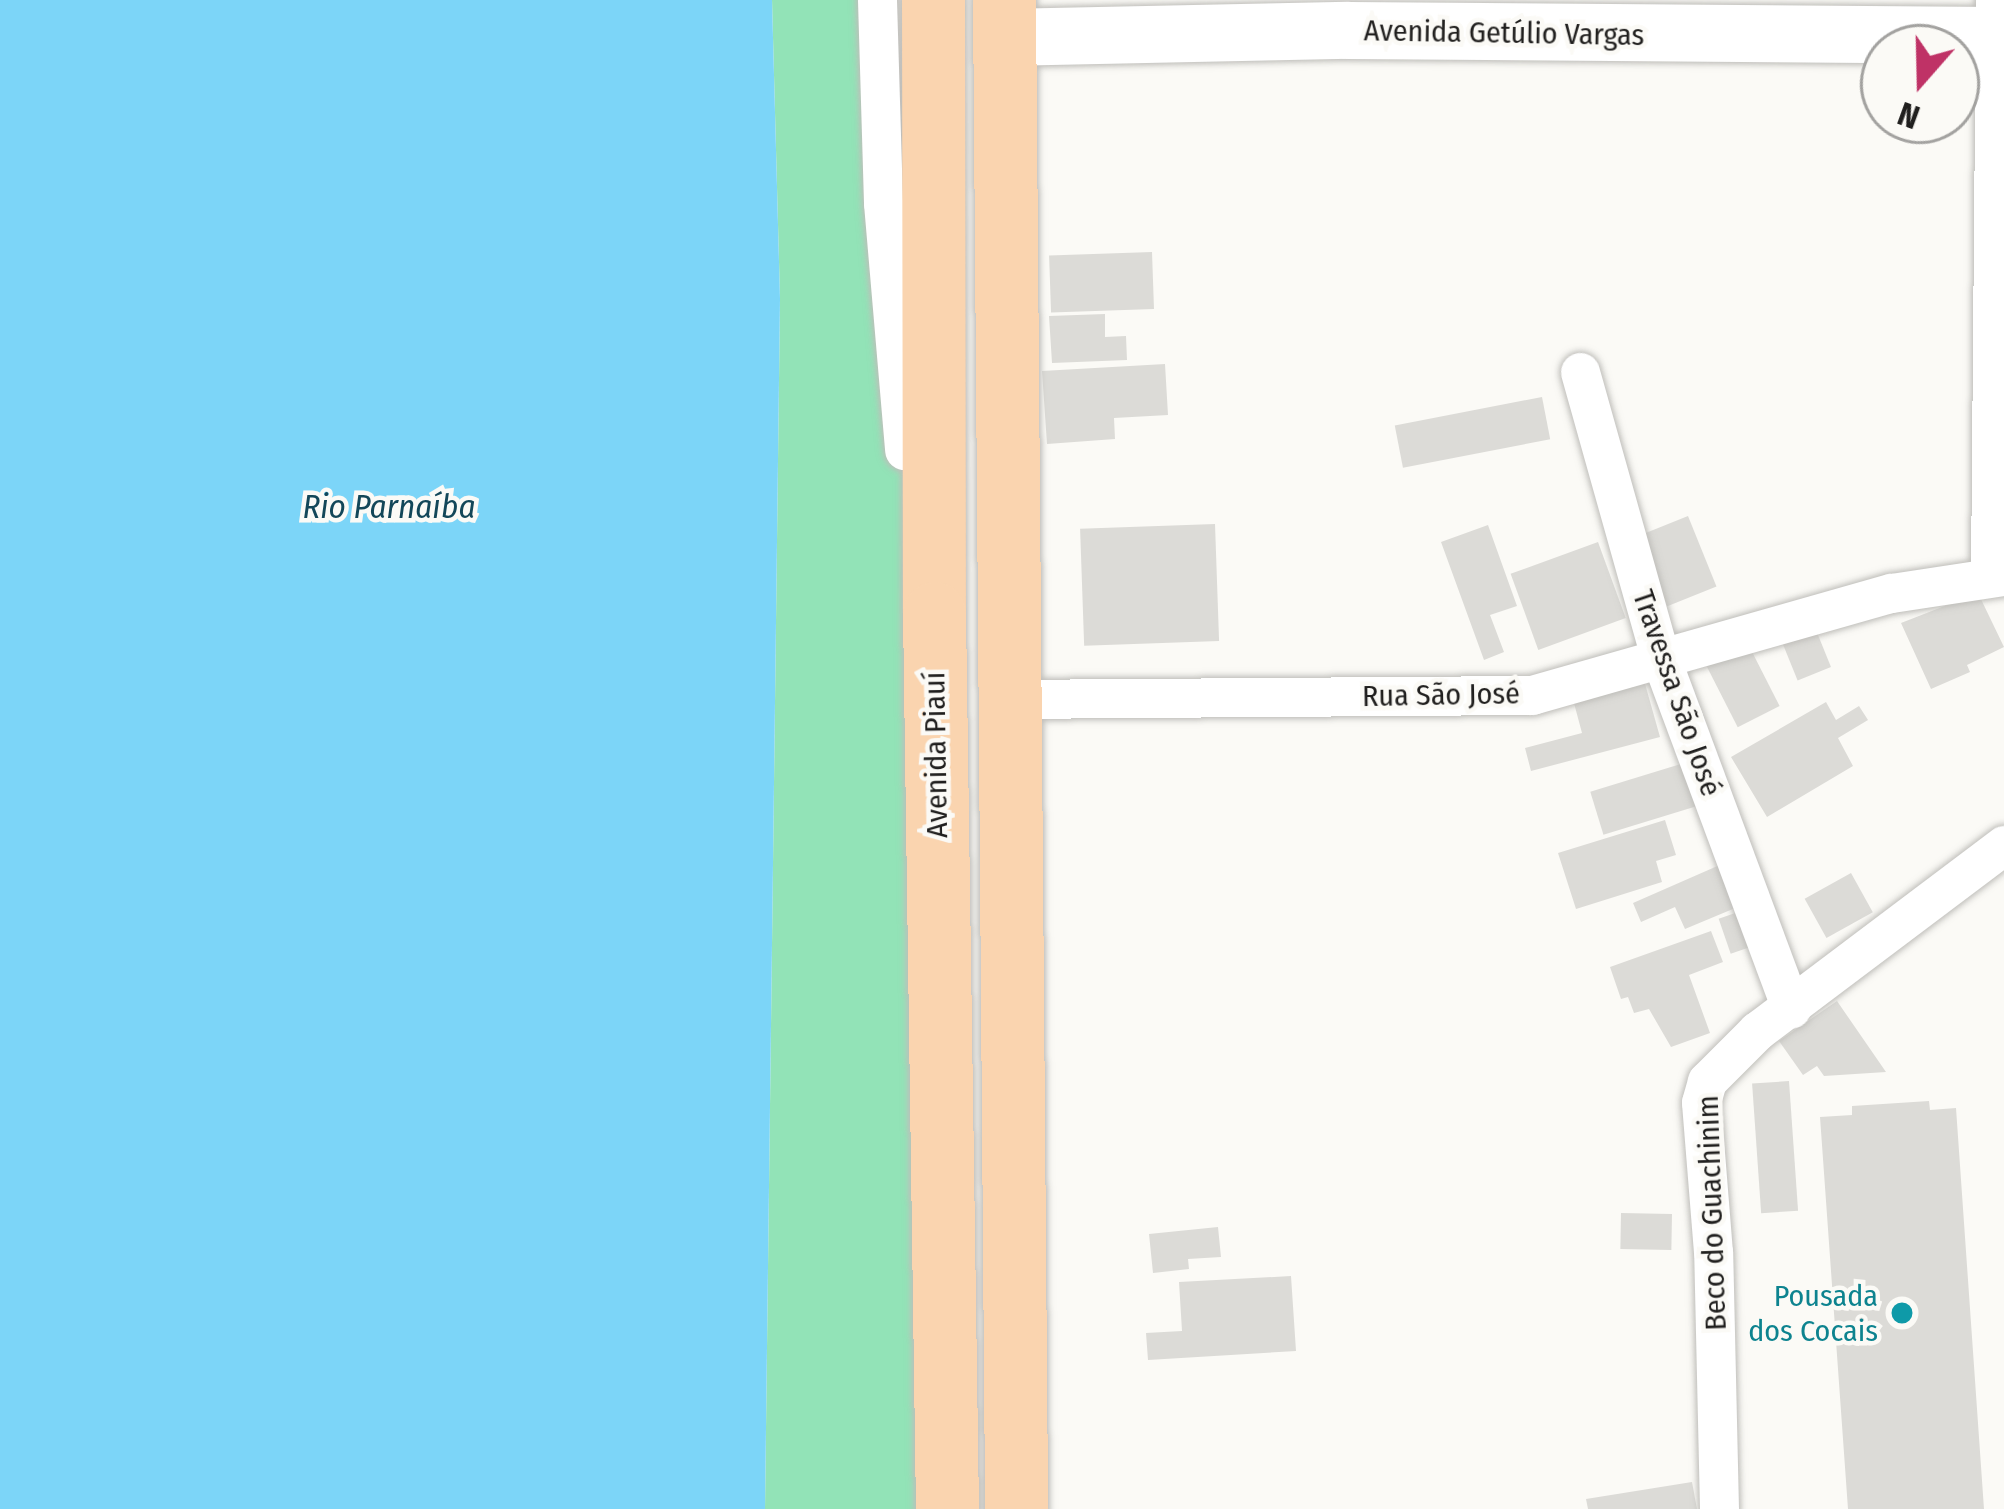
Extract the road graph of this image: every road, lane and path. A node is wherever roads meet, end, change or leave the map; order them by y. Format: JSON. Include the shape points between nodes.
{"nodes":[{"id":1,"x":933,"y":0,"type":"edge"},
{"id":2,"x":1004,"y":18,"type":"edge"},
{"id":3,"x":1562,"y":18,"type":"edge"},
{"id":4,"x":891,"y":19,"type":"edge"},
{"id":5,"x":1997,"y":24,"type":"edge"},
{"id":6,"x":933,"y":268,"type":"junction"},
{"id":7,"x":1580,"y":372,"type":"dead end"},
{"id":8,"x":1997,"y":575,"type":"edge"},
{"id":9,"x":1660,"y":656,"type":"junction"},
{"id":10,"x":1006,"y":699,"type":"junction"},
{"id":11,"x":2004,"y":845,"type":"edge"},
{"id":12,"x":1792,"y":1008,"type":"junction"},
{"id":13,"x":932,"y":1509,"type":"edge"},
{"id":14,"x":947,"y":1509,"type":"edge"},
{"id":15,"x":1016,"y":1509,"type":"edge"},
{"id":16,"x":1719,"y":1509,"type":"edge"}],
"edges":[{"from":1,"to":6,"type":"main road","name":"Avenida Piauí"},
{"from":2,"to":3,"type":"street","name":"Avenida Getúlio Vargas","via":[[1348,30]]},
{"from":2,"to":10,"type":"main road"},
{"from":3,"to":5,"type":"street","name":"Avenida Getúlio Vargas"},
{"from":4,"to":6,"type":"main road"},
{"from":4,"to":13,"type":"street","via":[[883,203],[902,386]]},
{"from":5,"to":8,"type":"street"},
{"from":6,"to":14,"type":"main road","name":"Avenida Piauí"},
{"from":7,"to":9,"type":"street","name":"Travessa São José"},
{"from":8,"to":9,"type":"street","name":"Rua São José","via":[[1891,593]]},
{"from":9,"to":10,"type":"street","name":"Rua São José","via":[[1496,699]]},
{"from":9,"to":12,"type":"street","name":"Travessa São José"},
{"from":10,"to":15,"type":"main road"},
{"from":11,"to":12,"type":"street","name":"Beco do Guachinim"},
{"from":12,"to":16,"type":"street","name":"Beco do Guachinim","via":[[1728,1056],[1706,1082],[1702,1102]]}]}
